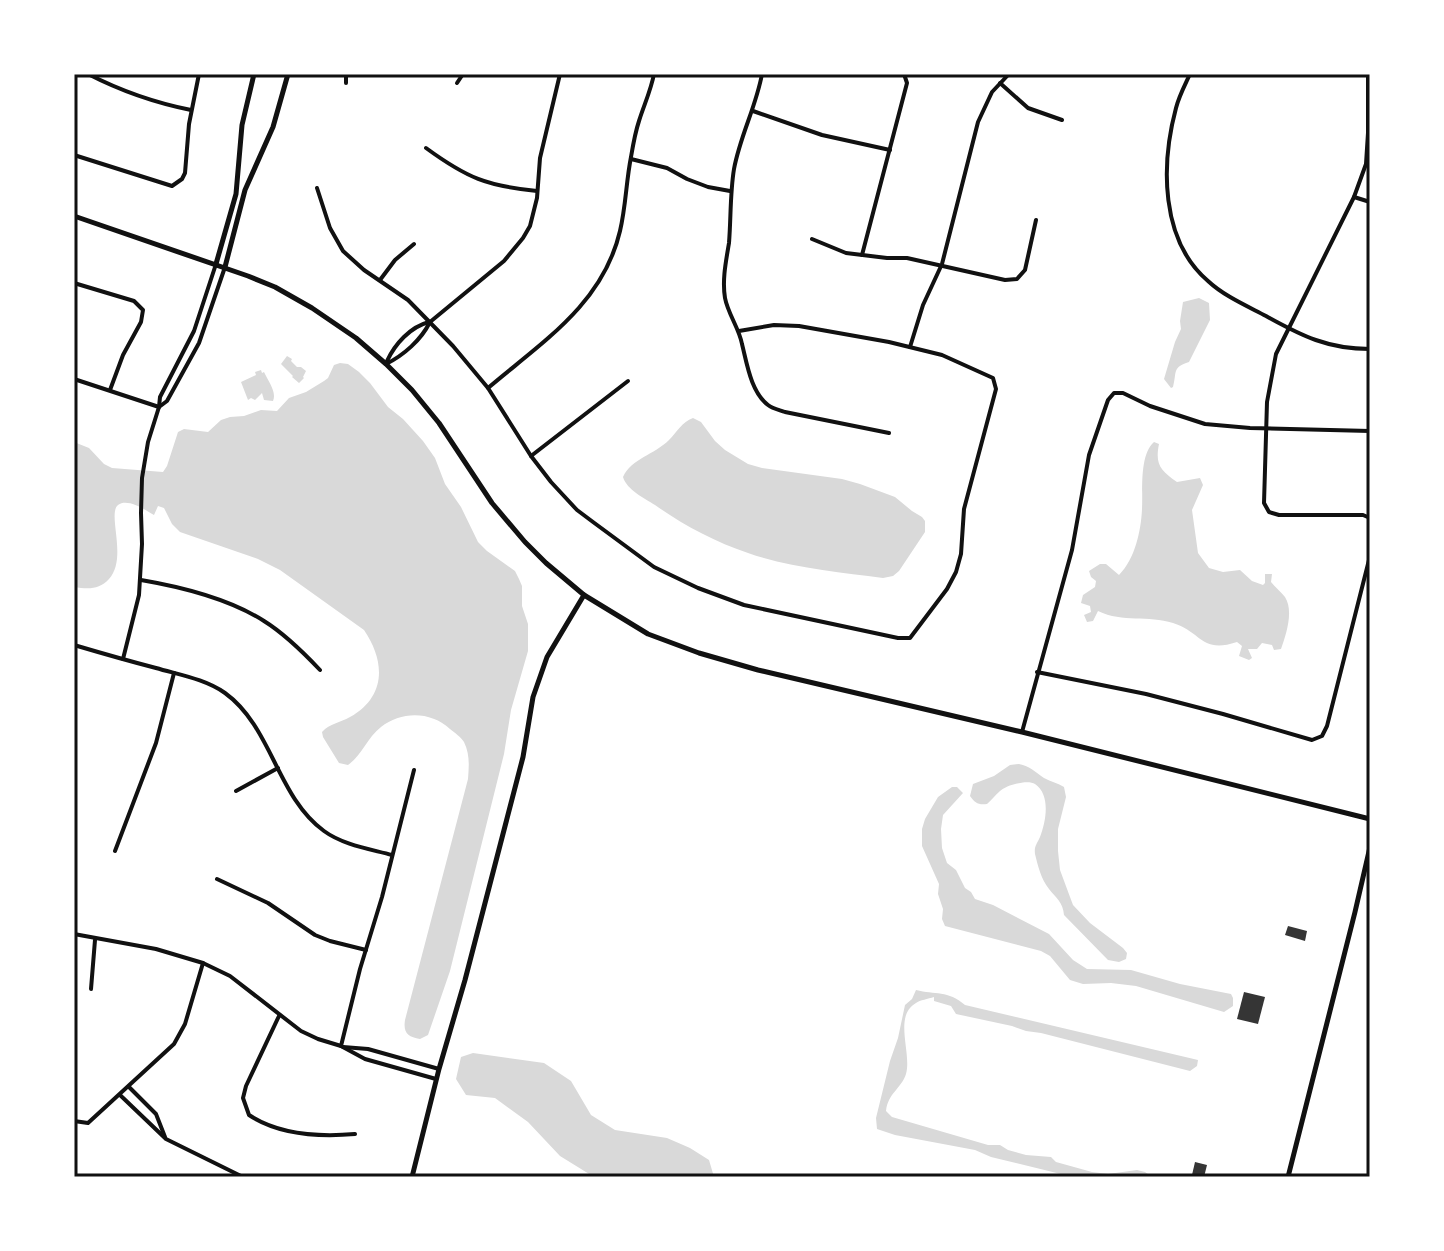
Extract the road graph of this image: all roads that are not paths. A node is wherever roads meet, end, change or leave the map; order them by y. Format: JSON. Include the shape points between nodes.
{"nodes":[{"id":1,"x":88,"y":74,"type":"edge"},
{"id":2,"x":199,"y":74,"type":"edge"},
{"id":3,"x":254,"y":74,"type":"edge"},
{"id":4,"x":288,"y":74,"type":"edge"},
{"id":5,"x":346,"y":74,"type":"edge"},
{"id":6,"x":463,"y":74,"type":"edge"},
{"id":7,"x":560,"y":74,"type":"edge"},
{"id":8,"x":654,"y":74,"type":"edge"},
{"id":9,"x":762,"y":74,"type":"edge"},
{"id":10,"x":904,"y":74,"type":"edge"},
{"id":11,"x":1009,"y":74,"type":"edge"},
{"id":12,"x":1190,"y":74,"type":"edge"},
{"id":13,"x":1368,"y":74,"type":"edge"},
{"id":14,"x":346,"y":83,"type":"dead end"},
{"id":15,"x":457,"y":83,"type":"dead end"},
{"id":16,"x":1000,"y":83,"type":"junction"},
{"id":17,"x":191,"y":110,"type":"junction"},
{"id":18,"x":1369,"y":110,"type":"edge"},
{"id":19,"x":753,"y":111,"type":"junction"},
{"id":20,"x":1062,"y":120,"type":"dead end"},
{"id":21,"x":426,"y":148,"type":"dead end"},
{"id":22,"x":890,"y":150,"type":"junction"},
{"id":23,"x":74,"y":155,"type":"edge"},
{"id":24,"x":631,"y":159,"type":"junction"},
{"id":25,"x":317,"y":188,"type":"dead end"},
{"id":26,"x":537,"y":191,"type":"junction"},
{"id":27,"x":731,"y":191,"type":"junction"},
{"id":28,"x":1354,"y":197,"type":"junction"},
{"id":29,"x":1370,"y":202,"type":"edge"},
{"id":30,"x":74,"y":216,"type":"edge"},
{"id":31,"x":1036,"y":220,"type":"dead end"},
{"id":32,"x":812,"y":239,"type":"dead end"},
{"id":33,"x":414,"y":244,"type":"dead end"},
{"id":34,"x":862,"y":255,"type":"junction"},
{"id":35,"x":216,"y":264,"type":"junction"},
{"id":36,"x":942,"y":264,"type":"junction"},
{"id":37,"x":225,"y":267,"type":"junction"},
{"id":38,"x":380,"y":280,"type":"junction"},
{"id":39,"x":74,"y":283,"type":"edge"},
{"id":40,"x":430,"y":322,"type":"junction"},
{"id":41,"x":1288,"y":329,"type":"junction"},
{"id":42,"x":739,"y":331,"type":"junction"},
{"id":43,"x":910,"y":347,"type":"junction"},
{"id":44,"x":1370,"y":349,"type":"edge"},
{"id":45,"x":386,"y":364,"type":"junction"},
{"id":46,"x":74,"y":379,"type":"edge"},
{"id":47,"x":628,"y":381,"type":"dead end"},
{"id":48,"x":488,"y":388,"type":"junction"},
{"id":49,"x":110,"y":390,"type":"junction"},
{"id":50,"x":159,"y":407,"type":"junction"},
{"id":51,"x":1267,"y":428,"type":"junction"},
{"id":52,"x":1370,"y":431,"type":"edge"},
{"id":53,"x":889,"y":433,"type":"dead end"},
{"id":54,"x":531,"y":456,"type":"junction"},
{"id":55,"x":1370,"y":518,"type":"edge"},
{"id":56,"x":1370,"y":556,"type":"edge"},
{"id":57,"x":141,"y":580,"type":"junction"},
{"id":58,"x":584,"y":595,"type":"junction"},
{"id":59,"x":74,"y":645,"type":"edge"},
{"id":60,"x":123,"y":659,"type":"junction"},
{"id":61,"x":320,"y":670,"type":"dead end"},
{"id":62,"x":1037,"y":672,"type":"junction"},
{"id":63,"x":174,"y":673,"type":"junction"},
{"id":64,"x":1022,"y":732,"type":"junction"},
{"id":65,"x":278,"y":768,"type":"junction"},
{"id":66,"x":414,"y":770,"type":"dead end"},
{"id":67,"x":236,"y":791,"type":"dead end"},
{"id":68,"x":1370,"y":819,"type":"edge"},
{"id":69,"x":1370,"y":847,"type":"edge"},
{"id":70,"x":115,"y":851,"type":"dead end"},
{"id":71,"x":392,"y":855,"type":"junction"},
{"id":72,"x":217,"y":879,"type":"dead end"},
{"id":73,"x":74,"y":934,"type":"edge"},
{"id":74,"x":95,"y":939,"type":"junction"},
{"id":75,"x":366,"y":950,"type":"junction"},
{"id":76,"x":203,"y":963,"type":"junction"},
{"id":77,"x":91,"y":989,"type":"dead end"},
{"id":78,"x":279,"y":1015,"type":"junction"},
{"id":79,"x":341,"y":1046,"type":"junction"},
{"id":80,"x":378,"y":1052,"type":"junction"},
{"id":81,"x":375,"y":1062,"type":"junction"},
{"id":82,"x":439,"y":1069,"type":"junction"},
{"id":83,"x":436,"y":1079,"type":"junction"},
{"id":84,"x":129,"y":1087,"type":"junction"},
{"id":85,"x":120,"y":1095,"type":"junction"},
{"id":86,"x":148,"y":1106,"type":"junction"},
{"id":87,"x":139,"y":1114,"type":"junction"},
{"id":88,"x":76,"y":1122,"type":"edge"},
{"id":89,"x":355,"y":1134,"type":"dead end"},
{"id":90,"x":166,"y":1139,"type":"junction"},
{"id":91,"x":243,"y":1177,"type":"edge"},
{"id":92,"x":412,"y":1177,"type":"edge"},
{"id":93,"x":1288,"y":1177,"type":"edge"}],
"edges":[{"from":1,"to":17,"type":"street","via":[[161,104]]},
{"from":2,"to":17,"type":"street"},
{"from":3,"to":35,"type":"street","via":[[242,125],[236,194]]},
{"from":4,"to":37,"type":"street","via":[[273,127],[245,190]]},
{"from":5,"to":14,"type":"street"},
{"from":6,"to":15,"type":"street"},
{"from":7,"to":26,"type":"street"},
{"from":8,"to":24,"type":"street"},
{"from":9,"to":19,"type":"street"},
{"from":10,"to":22,"type":"street","via":[[907,83]]},
{"from":11,"to":16,"type":"street"},
{"from":12,"to":41,"type":"street","via":[[1169,139],[1168,205],[1178,238],[1208,282]]},
{"from":13,"to":18,"type":"street"},
{"from":16,"to":20,"type":"street","via":[[1028,108]]},
{"from":16,"to":36,"type":"street","via":[[978,122]]},
{"from":17,"to":23,"type":"street","via":[[185,173],[172,186]]},
{"from":18,"to":28,"type":"street","via":[[1366,164]]},
{"from":19,"to":22,"type":"street","via":[[822,135]]},
{"from":19,"to":27,"type":"street"},
{"from":21,"to":26,"type":"street","via":[[470,177]]},
{"from":22,"to":34,"type":"street"},
{"from":24,"to":27,"type":"street"},
{"from":24,"to":48,"type":"street","via":[[620,230],[592,293]]},
{"from":25,"to":38,"type":"street","via":[[343,251]]},
{"from":26,"to":40,"type":"street","via":[[535,213],[516,248]]},
{"from":27,"to":42,"type":"street","via":[[725,298]]},
{"from":28,"to":29,"type":"street"},
{"from":28,"to":41,"type":"street"},
{"from":30,"to":35,"type":"street"},
{"from":31,"to":36,"type":"street","via":[[1025,270],[1017,279]]},
{"from":32,"to":34,"type":"street"},
{"from":33,"to":38,"type":"street"},
{"from":34,"to":36,"type":"street"},
{"from":35,"to":37,"type":"street"},
{"from":35,"to":50,"type":"street","via":[[194,331]]},
{"from":36,"to":43,"type":"street"},
{"from":37,"to":45,"type":"street","via":[[312,308]]},
{"from":37,"to":50,"type":"street","via":[[199,343]]},
{"from":38,"to":40,"type":"street"},
{"from":39,"to":49,"type":"street","via":[[134,301],[143,310]]},
{"from":40,"to":45,"type":"street","via":[[400,357]]},
{"from":40,"to":45,"type":"street","via":[[417,325]]},
{"from":40,"to":48,"type":"street"},
{"from":41,"to":44,"type":"street","via":[[1330,346]]},
{"from":41,"to":51,"type":"street","via":[[1271,376]]},
{"from":42,"to":43,"type":"street","via":[[799,326]]},
{"from":42,"to":53,"type":"street","via":[[750,374],[769,406]]},
{"from":43,"to":54,"type":"street","via":[[982,371],[993,378],[996,389],[964,509],[956,572],[910,638],[744,605],[654,567],[561,494]]},
{"from":45,"to":58,"type":"street","via":[[433,414],[506,520]]},
{"from":46,"to":49,"type":"street"},
{"from":47,"to":54,"type":"street"},
{"from":48,"to":54,"type":"street"},
{"from":49,"to":50,"type":"street"},
{"from":50,"to":57,"type":"street","via":[[144,461]]},
{"from":51,"to":52,"type":"street"},
{"from":51,"to":55,"type":"street","via":[[1264,503],[1269,512]]},
{"from":51,"to":62,"type":"street","via":[[1205,424],[1114,393],[1089,455],[1072,550]]},
{"from":56,"to":62,"type":"street","via":[[1327,726],[1312,740],[1146,694]]},
{"from":57,"to":60,"type":"street"},
{"from":57,"to":61,"type":"street","via":[[247,611],[283,634]]},
{"from":58,"to":64,"type":"street","via":[[648,634],[699,653]]},
{"from":58,"to":82,"type":"street","via":[[547,657],[533,697],[523,757]]},
{"from":59,"to":60,"type":"street"},
{"from":60,"to":63,"type":"street"},
{"from":62,"to":64,"type":"street"},
{"from":63,"to":65,"type":"street","via":[[226,694],[255,727]]},
{"from":63,"to":70,"type":"street","via":[[156,743]]},
{"from":64,"to":68,"type":"street"},
{"from":65,"to":67,"type":"street"},
{"from":65,"to":71,"type":"street","via":[[301,808],[325,833]]},
{"from":66,"to":71,"type":"street"},
{"from":69,"to":93,"type":"street"},
{"from":71,"to":75,"type":"street"},
{"from":72,"to":75,"type":"street","via":[[268,903],[315,935]]},
{"from":73,"to":74,"type":"street"},
{"from":74,"to":76,"type":"street"},
{"from":74,"to":77,"type":"street"},
{"from":75,"to":79,"type":"street"},
{"from":76,"to":78,"type":"street","via":[[230,976]]},
{"from":76,"to":84,"type":"street","via":[[174,1044]]},
{"from":78,"to":79,"type":"street","via":[[301,1031]]},
{"from":78,"to":89,"type":"street","via":[[246,1086],[243,1098],[249,1115],[301,1133]]},
{"from":79,"to":80,"type":"street"},
{"from":79,"to":81,"type":"street"},
{"from":80,"to":81,"type":"street"},
{"from":80,"to":82,"type":"street"},
{"from":81,"to":83,"type":"street"},
{"from":82,"to":83,"type":"street"},
{"from":83,"to":92,"type":"street"},
{"from":84,"to":85,"type":"street"},
{"from":84,"to":86,"type":"street"},
{"from":85,"to":87,"type":"street"},
{"from":85,"to":88,"type":"street","via":[[88,1123]]},
{"from":86,"to":87,"type":"street"},
{"from":86,"to":90,"type":"street"},
{"from":87,"to":90,"type":"street"},
{"from":90,"to":91,"type":"street"}]}
